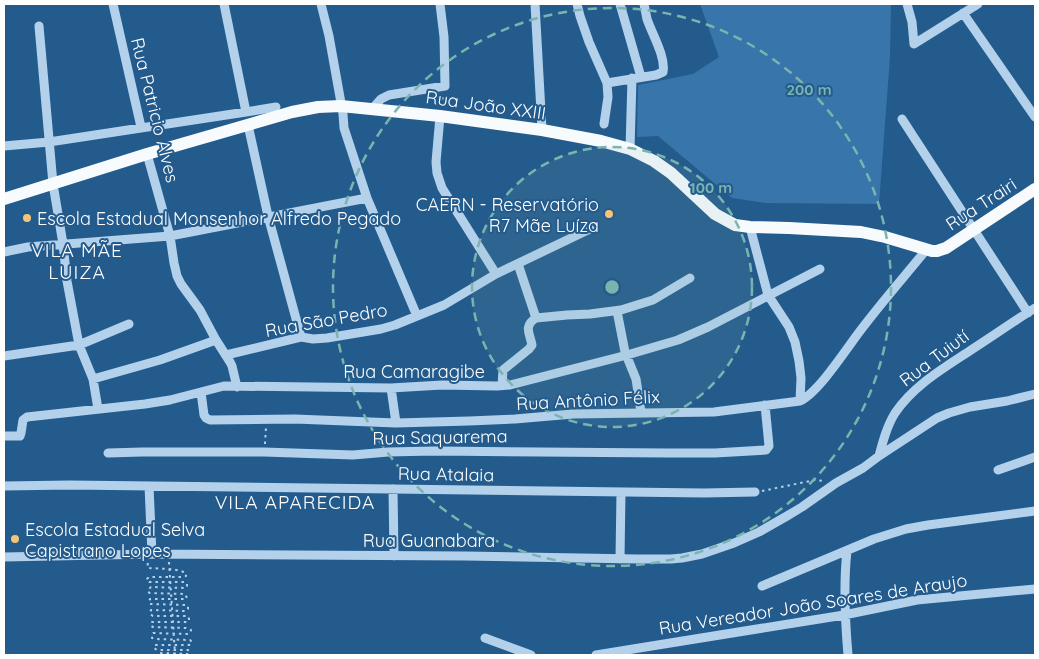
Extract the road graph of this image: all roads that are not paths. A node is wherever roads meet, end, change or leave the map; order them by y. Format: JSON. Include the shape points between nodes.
{"nodes":[{"id":1,"x":113,"y":4,"type":"edge"},
{"id":2,"x":224,"y":4,"type":"edge"},
{"id":3,"x":321,"y":4,"type":"edge"},
{"id":4,"x":440,"y":4,"type":"edge"},
{"id":5,"x":535,"y":4,"type":"edge"},
{"id":6,"x":577,"y":4,"type":"edge"},
{"id":7,"x":620,"y":4,"type":"edge"},
{"id":8,"x":644,"y":4,"type":"edge"},
{"id":9,"x":907,"y":4,"type":"edge"},
{"id":10,"x":978,"y":4,"type":"edge"},
{"id":11,"x":963,"y":13,"type":"junction"},
{"id":12,"x":912,"y":22,"type":"junction"},
{"id":13,"x":39,"y":26,"type":"dead end"},
{"id":14,"x":927,"y":35,"type":"junction"},
{"id":15,"x":636,"y":77,"type":"junction"},
{"id":16,"x":607,"y":83,"type":"junction"},
{"id":17,"x":341,"y":106,"type":"junction"},
{"id":18,"x":276,"y":107,"type":"dead end"},
{"id":19,"x":373,"y":108,"type":"junction"},
{"id":20,"x":246,"y":112,"type":"junction"},
{"id":21,"x":440,"y":116,"type":"junction"},
{"id":22,"x":1035,"y":118,"type":"edge"},
{"id":23,"x":902,"y":119,"type":"dead end"},
{"id":24,"x":604,"y":124,"type":"dead end"},
{"id":25,"x":248,"y":125,"type":"junction"},
{"id":26,"x":141,"y":127,"type":"junction"},
{"id":27,"x":542,"y":130,"type":"junction"},
{"id":28,"x":50,"y":142,"type":"junction"},
{"id":29,"x":4,"y":146,"type":"edge"},
{"id":30,"x":630,"y":149,"type":"junction"},
{"id":31,"x":147,"y":154,"type":"junction"},
{"id":32,"x":53,"y":184,"type":"junction"},
{"id":33,"x":1035,"y":189,"type":"edge"},
{"id":34,"x":367,"y":198,"type":"junction"},
{"id":35,"x":4,"y":199,"type":"edge"},
{"id":36,"x":268,"y":216,"type":"junction"},
{"id":37,"x":750,"y":227,"type":"junction"},
{"id":38,"x":590,"y":229,"type":"dead end"},
{"id":39,"x":974,"y":230,"type":"junction"},
{"id":40,"x":170,"y":236,"type":"junction"},
{"id":41,"x":63,"y":244,"type":"junction"},
{"id":42,"x":946,"y":248,"type":"joint"},
{"id":43,"x":926,"y":250,"type":"junction"},
{"id":44,"x":4,"y":252,"type":"edge"},
{"id":45,"x":518,"y":264,"type":"junction"},
{"id":46,"x":820,"y":269,"type":"dead end"},
{"id":47,"x":496,"y":274,"type":"junction"},
{"id":48,"x":690,"y":278,"type":"dead end"},
{"id":49,"x":768,"y":295,"type":"junction"},
{"id":50,"x":1031,"y":310,"type":"edge"},
{"id":51,"x":617,"y":311,"type":"junction"},
{"id":52,"x":417,"y":316,"type":"junction"},
{"id":53,"x":536,"y":318,"type":"junction"},
{"id":54,"x":129,"y":324,"type":"dead end"},
{"id":55,"x":301,"y":337,"type":"junction"},
{"id":56,"x":216,"y":340,"type":"junction"},
{"id":57,"x":79,"y":345,"type":"junction"},
{"id":58,"x":226,"y":355,"type":"junction"},
{"id":59,"x":627,"y":355,"type":"junction"},
{"id":60,"x":4,"y":356,"type":"edge"},
{"id":61,"x":93,"y":379,"type":"junction"},
{"id":62,"x":237,"y":386,"type":"junction"},
{"id":63,"x":502,"y":386,"type":"junction"},
{"id":64,"x":391,"y":388,"type":"junction"},
{"id":65,"x":201,"y":392,"type":"junction"},
{"id":66,"x":1035,"y":394,"type":"edge"},
{"id":67,"x":800,"y":400,"type":"junction"},
{"id":68,"x":765,"y":405,"type":"junction"},
{"id":69,"x":98,"y":409,"type":"junction"},
{"id":70,"x":641,"y":412,"type":"junction"},
{"id":71,"x":396,"y":423,"type":"junction"},
{"id":72,"x":4,"y":436,"type":"edge"},
{"id":73,"x":108,"y":453,"type":"dead end"},
{"id":74,"x":879,"y":456,"type":"junction"},
{"id":75,"x":1035,"y":457,"type":"edge"},
{"id":76,"x":998,"y":470,"type":"dead end"},
{"id":77,"x":4,"y":486,"type":"edge"},
{"id":78,"x":150,"y":486,"type":"junction"},
{"id":79,"x":393,"y":489,"type":"junction"},
{"id":80,"x":621,"y":492,"type":"junction"},
{"id":81,"x":755,"y":492,"type":"road end"},
{"id":82,"x":1035,"y":511,"type":"edge"},
{"id":83,"x":847,"y":551,"type":"junction"},
{"id":84,"x":394,"y":556,"type":"junction"},
{"id":85,"x":4,"y":557,"type":"edge"},
{"id":86,"x":151,"y":559,"type":"junction"},
{"id":87,"x":620,"y":559,"type":"junction"},
{"id":88,"x":762,"y":586,"type":"dead end"},
{"id":89,"x":1035,"y":588,"type":"edge"},
{"id":90,"x":844,"y":615,"type":"junction"},
{"id":91,"x":485,"y":638,"type":"dead end"},
{"id":92,"x":531,"y":655,"type":"edge"},
{"id":93,"x":596,"y":655,"type":"edge"},
{"id":94,"x":848,"y":655,"type":"edge"}],
"edges":[{"from":1,"to":26,"type":"street","name":"Rua Patricio Alves"},
{"from":2,"to":20,"type":"street"},
{"from":3,"to":17,"type":"street"},
{"from":4,"to":19,"type":"street","via":[[445,86],[389,95]]},
{"from":5,"to":27,"type":"street"},
{"from":6,"to":16,"type":"street"},
{"from":7,"to":15,"type":"street"},
{"from":8,"to":15,"type":"street","via":[[664,68],[656,75]]},
{"from":9,"to":12,"type":"street"},
{"from":10,"to":11,"type":"street"},
{"from":11,"to":14,"type":"street"},
{"from":11,"to":22,"type":"street"},
{"from":12,"to":14,"type":"street"},
{"from":12,"to":14,"type":"street","via":[[914,44]]},
{"from":13,"to":28,"type":"street"},
{"from":15,"to":16,"type":"street"},
{"from":15,"to":30,"type":"street"},
{"from":16,"to":24,"type":"street"},
{"from":17,"to":19,"type":"main road","name":"Rua João XXIII"},
{"from":17,"to":25,"type":"main road","name":"Rua João XXIII","via":[[292,112]]},
{"from":17,"to":34,"type":"street","via":[[344,128]]},
{"from":18,"to":20,"type":"street"},
{"from":19,"to":21,"type":"main road","name":"Rua João XXIII"},
{"from":20,"to":26,"type":"street"},
{"from":21,"to":27,"type":"main road","name":"Rua João XXIII"},
{"from":21,"to":47,"type":"street","via":[[436,162],[442,188]]},
{"from":23,"to":39,"type":"street"},
{"from":25,"to":31,"type":"main road","name":"Rua João XXIII"},
{"from":25,"to":36,"type":"street"},
{"from":26,"to":28,"type":"street"},
{"from":27,"to":30,"type":"main road","name":"Rua João XXIII"},
{"from":28,"to":29,"type":"street"},
{"from":28,"to":32,"type":"street"},
{"from":30,"to":37,"type":"main road","name":"Rua João XXIII","via":[[662,166],[715,214]]},
{"from":31,"to":32,"type":"main road","name":"Rua João XXIII"},
{"from":31,"to":40,"type":"street","name":"Rua Patricio Alves"},
{"from":32,"to":35,"type":"main road","name":"Rua João XXIII"},
{"from":32,"to":41,"type":"street"},
{"from":33,"to":39,"type":"main road","name":"Rua Trairi"},
{"from":34,"to":36,"type":"street"},
{"from":34,"to":52,"type":"street"},
{"from":36,"to":40,"type":"street"},
{"from":36,"to":55,"type":"street"},
{"from":37,"to":43,"type":"main road","name":"Rua João XXIII","via":[[861,232]]},
{"from":37,"to":49,"type":"street"},
{"from":38,"to":45,"type":"street","name":"Rua São Pedro"},
{"from":39,"to":42,"type":"main road","name":"Rua Trairi"},
{"from":39,"to":50,"type":"street"},
{"from":40,"to":41,"type":"street"},
{"from":40,"to":56,"type":"street","name":"Rua Patricio Alves","via":[[181,284]]},
{"from":41,"to":44,"type":"street"},
{"from":41,"to":57,"type":"street"},
{"from":42,"to":43,"type":"main road","name":"Rua João XXIII"},
{"from":43,"to":67,"type":"street","via":[[820,383]]},
{"from":45,"to":47,"type":"street","name":"Rua São Pedro"},
{"from":45,"to":53,"type":"street"},
{"from":46,"to":49,"type":"street","name":"Rua Camaragibe"},
{"from":47,"to":52,"type":"street","name":"Rua São Pedro"},
{"from":48,"to":51,"type":"street","via":[[653,300]]},
{"from":49,"to":59,"type":"street","name":"Rua Camaragibe","via":[[693,334]]},
{"from":49,"to":67,"type":"street","via":[[795,342],[801,378]]},
{"from":50,"to":74,"type":"street","name":"Rua Tuiutí","via":[[913,392],[894,415]]},
{"from":51,"to":53,"type":"street"},
{"from":51,"to":59,"type":"street"},
{"from":52,"to":55,"type":"street","name":"Rua São Pedro","via":[[381,329],[349,335]]},
{"from":53,"to":63,"type":"street","via":[[528,327],[532,345],[504,369]]},
{"from":54,"to":57,"type":"street"},
{"from":55,"to":58,"type":"street","name":"Rua São Pedro"},
{"from":56,"to":58,"type":"street","name":"Rua Patricio Alves"},
{"from":56,"to":61,"type":"street"},
{"from":57,"to":60,"type":"street"},
{"from":57,"to":61,"type":"street"},
{"from":58,"to":62,"type":"street","name":"Rua Patricio Alves"},
{"from":59,"to":63,"type":"street","name":"Rua Camaragibe"},
{"from":59,"to":70,"type":"street","via":[[636,379]]},
{"from":61,"to":69,"type":"street"},
{"from":62,"to":64,"type":"street","name":"Rua Camaragibe"},
{"from":62,"to":65,"type":"street","name":"Rua Camaragibe"},
{"from":63,"to":64,"type":"street","name":"Rua Camaragibe"},
{"from":64,"to":71,"type":"street"},
{"from":65,"to":69,"type":"street","name":"Rua Camaragibe","via":[[170,400]]},
{"from":65,"to":71,"type":"street","name":"Rua Antônio Félix","via":[[204,416],[208,420]]},
{"from":66,"to":74,"type":"street","via":[[949,413]]},
{"from":67,"to":68,"type":"street","name":"Rua Antônio Félix"},
{"from":68,"to":70,"type":"street","name":"Rua Antônio Félix","via":[[714,412]]},
{"from":68,"to":73,"type":"street","name":"Rua Saquarema","via":[[769,446],[766,450],[715,453],[388,452],[353,455]]},
{"from":69,"to":72,"type":"street","name":"Rua Camaragibe","via":[[27,417],[23,420],[20,436]]},
{"from":70,"to":71,"type":"street","name":"Rua Antônio Félix"},
{"from":74,"to":87,"type":"street","name":"Rua Guanabara","via":[[802,508],[734,543],[702,554],[671,559]]},
{"from":75,"to":76,"type":"street"},
{"from":77,"to":78,"type":"street","name":"Rua Atalaia"},
{"from":78,"to":79,"type":"street","name":"Rua Atalaia"},
{"from":78,"to":86,"type":"street"},
{"from":79,"to":80,"type":"street","name":"Rua Atalaia"},
{"from":79,"to":84,"type":"street"},
{"from":80,"to":81,"type":"street","name":"Rua Atalaia"},
{"from":80,"to":87,"type":"street"},
{"from":82,"to":83,"type":"street","via":[[906,529]]},
{"from":83,"to":88,"type":"street"},
{"from":83,"to":90,"type":"street"},
{"from":84,"to":86,"type":"street","name":"Rua Guanabara"},
{"from":84,"to":87,"type":"street","name":"Rua Guanabara"},
{"from":85,"to":86,"type":"street","name":"Rua Guanabara"},
{"from":89,"to":90,"type":"street","name":"Rua Vereador João Soares de Araujo","via":[[917,600]]},
{"from":90,"to":93,"type":"street","name":"Rua Vereador João Soares de Araujo"},
{"from":90,"to":94,"type":"street"},
{"from":91,"to":92,"type":"street"}]}
